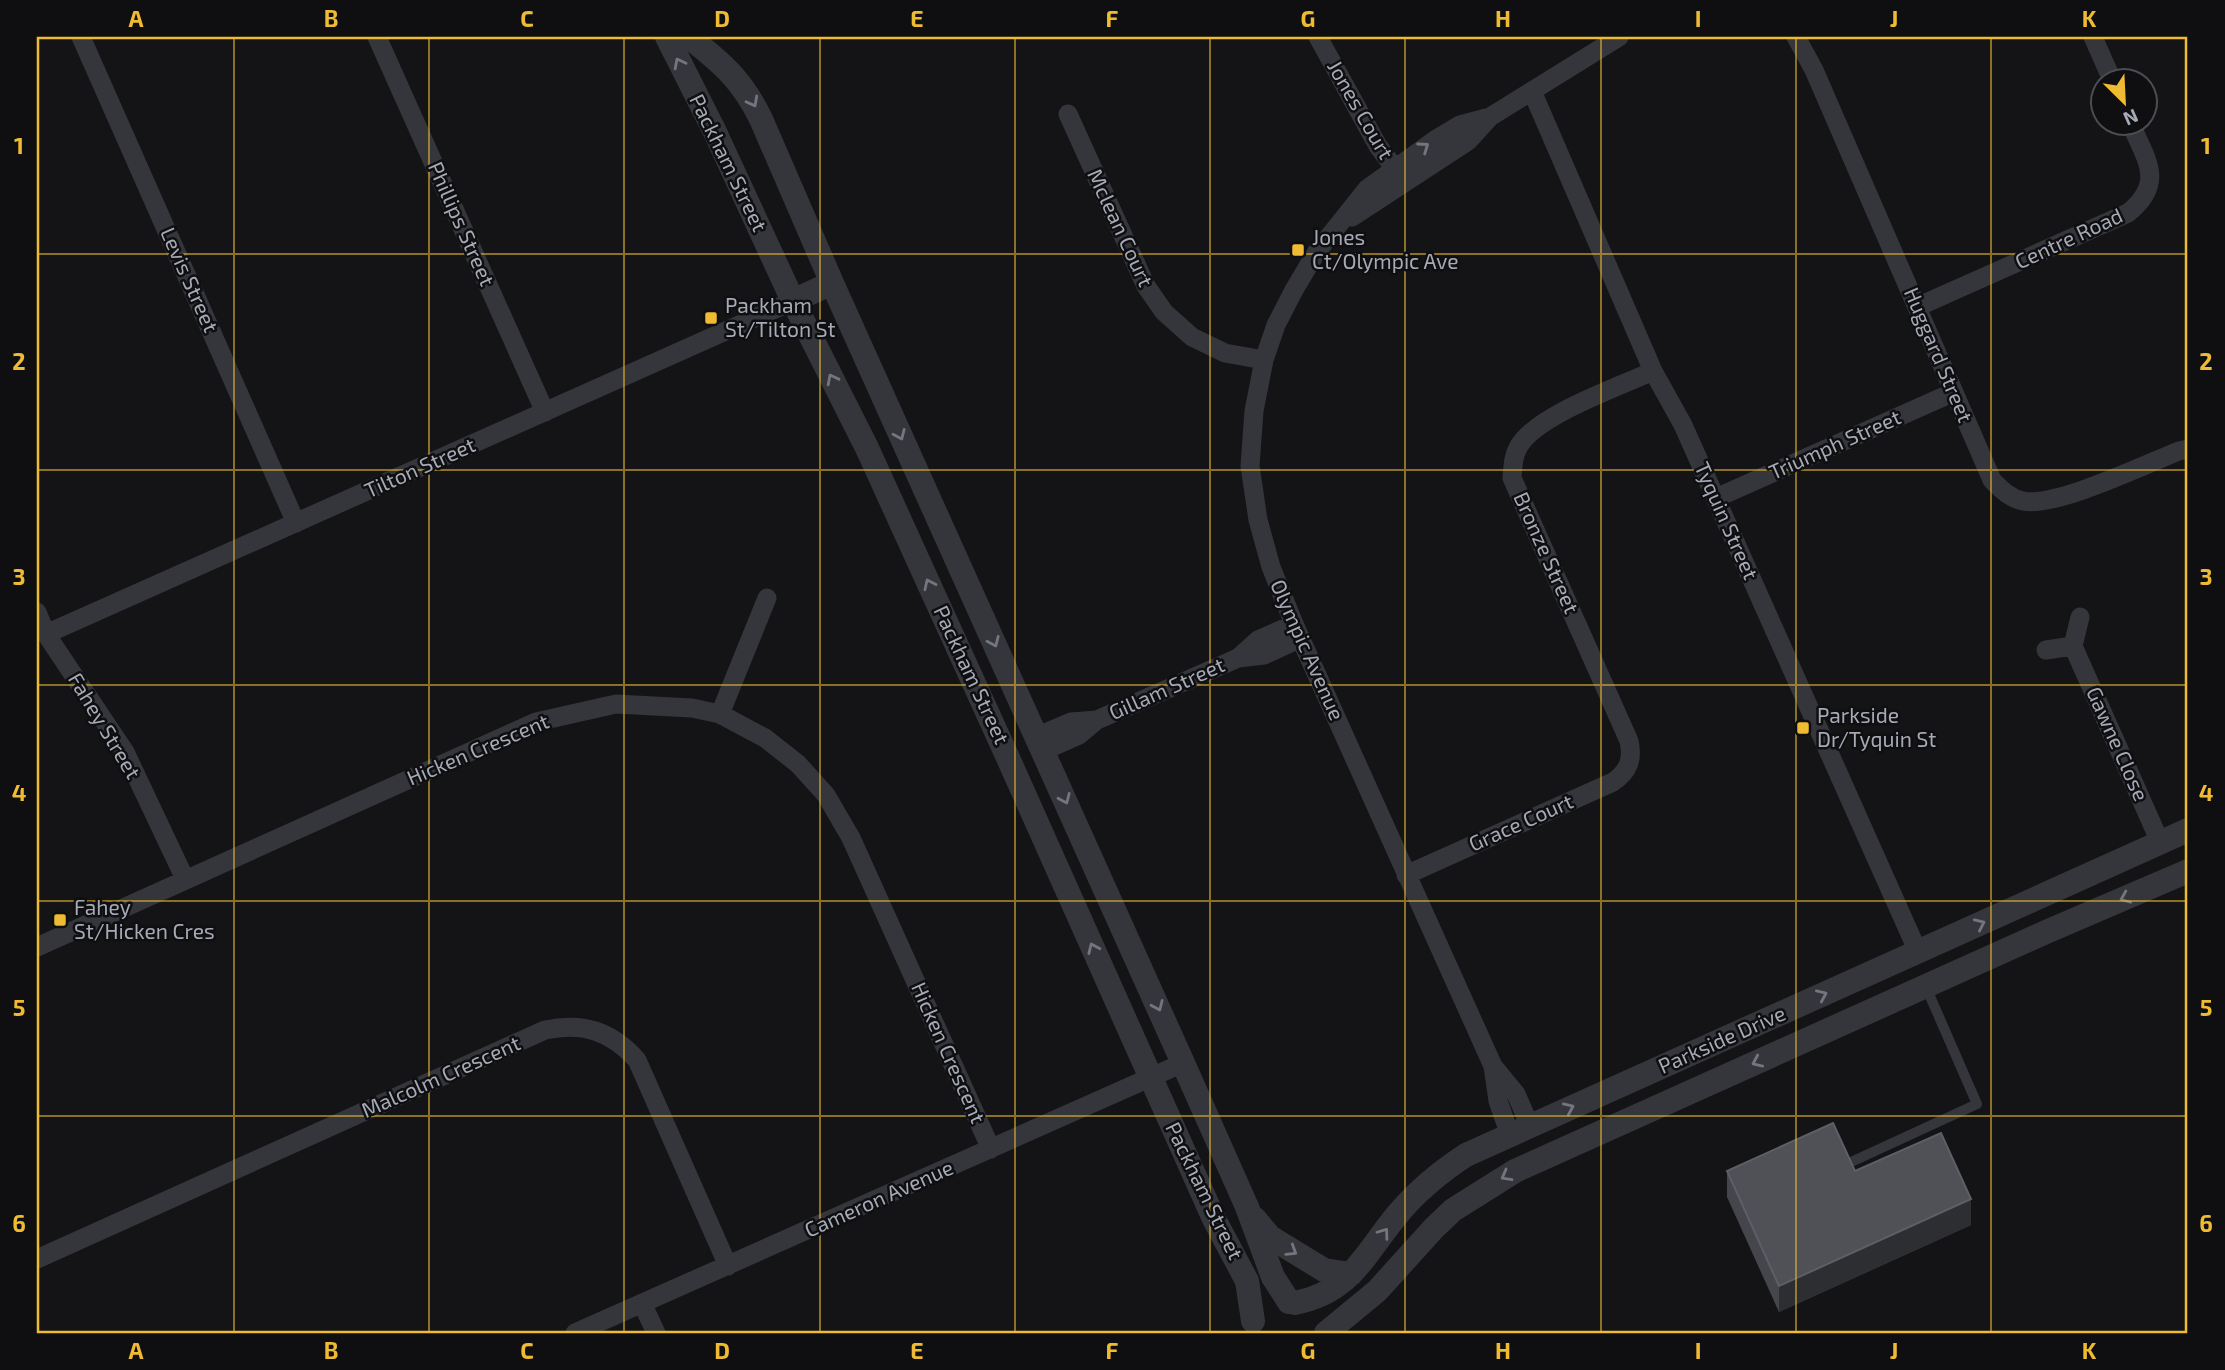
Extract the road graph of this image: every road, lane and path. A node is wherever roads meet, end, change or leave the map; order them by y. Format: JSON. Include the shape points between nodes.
{"nodes":[{"id":1,"x":81,"y":37,"type":"edge"},
{"id":2,"x":377,"y":37,"type":"edge"},
{"id":3,"x":667,"y":37,"type":"edge"},
{"id":4,"x":689,"y":37,"type":"edge"},
{"id":5,"x":1318,"y":37,"type":"edge"},
{"id":6,"x":1619,"y":37,"type":"edge"},
{"id":7,"x":1796,"y":37,"type":"edge"},
{"id":8,"x":2093,"y":37,"type":"edge"},
{"id":9,"x":2106,"y":66,"type":"edge"},
{"id":10,"x":1532,"y":91,"type":"junction"},
{"id":11,"x":1068,"y":114,"type":"dead end"},
{"id":12,"x":2136,"y":136,"type":"edge"},
{"id":13,"x":1400,"y":175,"type":"junction"},
{"id":14,"x":832,"y":283,"type":"junction"},
{"id":15,"x":793,"y":302,"type":"junction"},
{"id":16,"x":1917,"y":307,"type":"junction"},
{"id":17,"x":1264,"y":360,"type":"junction"},
{"id":18,"x":1653,"y":371,"type":"junction"},
{"id":19,"x":1954,"y":393,"type":"junction"},
{"id":20,"x":545,"y":412,"type":"junction"},
{"id":21,"x":2188,"y":449,"type":"edge"},
{"id":22,"x":1716,"y":498,"type":"junction"},
{"id":23,"x":296,"y":523,"type":"junction"},
{"id":24,"x":766,"y":598,"type":"dead end"},
{"id":25,"x":37,"y":612,"type":"edge"},
{"id":26,"x":2080,"y":617,"type":"dead end"},
{"id":27,"x":1297,"y":631,"type":"junction"},
{"id":28,"x":46,"y":634,"type":"junction"},
{"id":29,"x":2073,"y":646,"type":"junction"},
{"id":30,"x":2046,"y":650,"type":"dead end"},
{"id":31,"x":720,"y":714,"type":"junction"},
{"id":32,"x":1040,"y":744,"type":"junction"},
{"id":33,"x":1009,"y":758,"type":"junction"},
{"id":34,"x":1629,"y":764,"type":"joint"},
{"id":35,"x":2188,"y":830,"type":"edge"},
{"id":36,"x":2160,"y":842,"type":"junction"},
{"id":37,"x":2188,"y":872,"type":"edge"},
{"id":38,"x":1406,"y":875,"type":"junction"},
{"id":39,"x":185,"y":879,"type":"junction"},
{"id":40,"x":2033,"y":899,"type":"junction"},
{"id":41,"x":2046,"y":932,"type":"junction"},
{"id":42,"x":37,"y":947,"type":"edge"},
{"id":43,"x":1918,"y":952,"type":"junction"},
{"id":44,"x":1929,"y":985,"type":"junction"},
{"id":45,"x":1183,"y":1062,"type":"junction"},
{"id":46,"x":1150,"y":1077,"type":"junction"},
{"id":47,"x":1520,"y":1130,"type":"junction"},
{"id":48,"x":990,"y":1149,"type":"junction"},
{"id":49,"x":1533,"y":1162,"type":"junction"},
{"id":50,"x":1849,"y":1163,"type":"edge"},
{"id":51,"x":1247,"y":1207,"type":"junction"},
{"id":52,"x":37,"y":1259,"type":"edge"},
{"id":53,"x":728,"y":1266,"type":"junction"},
{"id":54,"x":1350,"y":1274,"type":"junction"},
{"id":55,"x":1292,"y":1302,"type":"junction"},
{"id":56,"x":642,"y":1303,"type":"junction"},
{"id":57,"x":1249,"y":1328,"type":"edge"},
{"id":58,"x":575,"y":1333,"type":"edge"},
{"id":59,"x":656,"y":1333,"type":"edge"},
{"id":60,"x":1318,"y":1333,"type":"edge"},
{"id":61,"x":1326,"y":1333,"type":"edge"}],
"edges":[{"from":1,"to":23,"type":"street","name":"Levis Street"},
{"from":2,"to":20,"type":"street","name":"Phillips Street"},
{"from":15,"to":3,"type":"street","name":"Packham Street","one_way":true},
{"from":4,"to":14,"type":"street","name":"Packham Street","one_way":true,"via":[[728,69],[749,94]]},
{"from":5,"to":13,"type":"street","name":"Jones Court","via":[[1378,146]]},
{"from":6,"to":10,"type":"street","name":"Olympic Avenue"},
{"from":7,"to":16,"type":"street","name":"Huggard Street"},
{"from":8,"to":9,"type":"street"},
{"from":10,"to":13,"type":"street","name":"Olympic Avenue","via":[[1490,117],[1468,141]]},
{"from":10,"to":18,"type":"street","name":"Tyquin Street"},
{"from":11,"to":17,"type":"street","name":"Mclean Court","via":[[1146,286],[1164,312],[1192,337],[1225,353]]},
{"from":12,"to":16,"type":"street","name":"Centre Road","via":[[2149,166],[2150,184],[2143,201],[2128,214]]},
{"from":13,"to":17,"type":"street","name":"Olympic Avenue","via":[[1339,226],[1316,253],[1276,325]]},
{"from":14,"to":15,"type":"street"},
{"from":14,"to":32,"type":"street","name":"Packham Street","one_way":true},
{"from":15,"to":20,"type":"street","name":"Tilton Street"},
{"from":33,"to":15,"type":"street","name":"Packham Street","one_way":true,"via":[[867,448]]},
{"from":16,"to":19,"type":"street","name":"Huggard Street"},
{"from":17,"to":27,"type":"street","name":"Olympic Avenue","via":[[1250,466],[1271,567]]},
{"from":18,"to":22,"type":"street","name":"Tyquin Street"},
{"from":18,"to":34,"type":"street","name":"Bronze Street","via":[[1533,430],[1513,458],[1512,478],[1629,741]]},
{"from":19,"to":21,"type":"street","name":"Huggard Street","via":[[1992,480],[2004,493],[2024,501],[2106,482]]},
{"from":19,"to":22,"type":"street","name":"Triumph Street"},
{"from":20,"to":23,"type":"street","name":"Tilton Street"},
{"from":22,"to":43,"type":"street","name":"Tyquin Street"},
{"from":23,"to":28,"type":"street","name":"Tilton Street"},
{"from":24,"to":31,"type":"street"},
{"from":25,"to":28,"type":"street","name":"Fahey Street"},
{"from":26,"to":29,"type":"street"},
{"from":27,"to":32,"type":"street","name":"Gillam Street","via":[[1258,640],[1238,658],[1097,719],[1079,735]]},
{"from":27,"to":38,"type":"street","name":"Olympic Avenue"},
{"from":28,"to":39,"type":"street","name":"Fahey Street","via":[[125,752]]},
{"from":29,"to":30,"type":"street"},
{"from":29,"to":36,"type":"street","name":"Gawne Close"},
{"from":31,"to":39,"type":"street","name":"Hicken Crescent","via":[[615,704],[536,722]]},
{"from":31,"to":48,"type":"street","name":"Hicken Crescent","via":[[765,738],[798,764],[826,795],[851,838]]},
{"from":32,"to":33,"type":"street"},
{"from":32,"to":45,"type":"street","name":"Packham Street","one_way":true},
{"from":46,"to":33,"type":"street","name":"Packham Street","one_way":true},
{"from":34,"to":38,"type":"street","name":"Grace Court","via":[[1613,782]]},
{"from":35,"to":36,"type":"street","name":"Parkside Drive"},
{"from":36,"to":40,"type":"street","name":"Parkside Drive"},
{"from":37,"to":41,"type":"street","name":"Parkside Drive","one_way":true},
{"from":38,"to":47,"type":"street","name":"Olympic Avenue","via":[[1493,1066],[1498,1101]]},
{"from":39,"to":42,"type":"street","name":"Hicken Crescent"},
{"from":40,"to":41,"type":"street"},
{"from":43,"to":40,"type":"street","name":"Parkside Drive","one_way":true},
{"from":41,"to":44,"type":"street","name":"Parkside Drive"},
{"from":43,"to":44,"type":"street"},
{"from":47,"to":43,"type":"street","name":"Parkside Drive","one_way":true},
{"from":44,"to":49,"type":"street","name":"Parkside Drive","one_way":true},
{"from":44,"to":50,"type":"lane","via":[[1977,1104]]},
{"from":45,"to":46,"type":"street","name":"Cameron Avenue"},
{"from":45,"to":51,"type":"street","name":"Packham Street"},
{"from":46,"to":48,"type":"street","name":"Cameron Avenue"},
{"from":46,"to":57,"type":"street","name":"Packham Street","via":[[1247,1281]]},
{"from":47,"to":49,"type":"street"},
{"from":54,"to":47,"type":"street","name":"Parkside Drive","one_way":true,"via":[[1436,1176],[1466,1155]]},
{"from":48,"to":53,"type":"street","name":"Cameron Avenue"},
{"from":49,"to":61,"type":"street","name":"Parkside Drive","one_way":true,"via":[[1453,1210],[1377,1291]]},
{"from":51,"to":54,"type":"street","one_way":true,"via":[[1282,1244],[1328,1272]]},
{"from":51,"to":55,"type":"street","name":"Packham Street","via":[[1270,1270]]},
{"from":52,"to":53,"type":"street","name":"Malcolm Crescent","via":[[545,1030],[564,1026],[584,1027],[611,1037],[637,1060]]},
{"from":53,"to":56,"type":"street","name":"Cameron Avenue"},
{"from":54,"to":55,"type":"street","name":"Parkside Drive","via":[[1328,1293]]},
{"from":55,"to":57,"type":"street","name":"Parkside Drive","via":[[1268,1305]]},
{"from":55,"to":60,"type":"street","name":"Packham Street","via":[[1311,1315]]},
{"from":56,"to":58,"type":"street","name":"Cameron Avenue"},
{"from":56,"to":59,"type":"street"}]}
